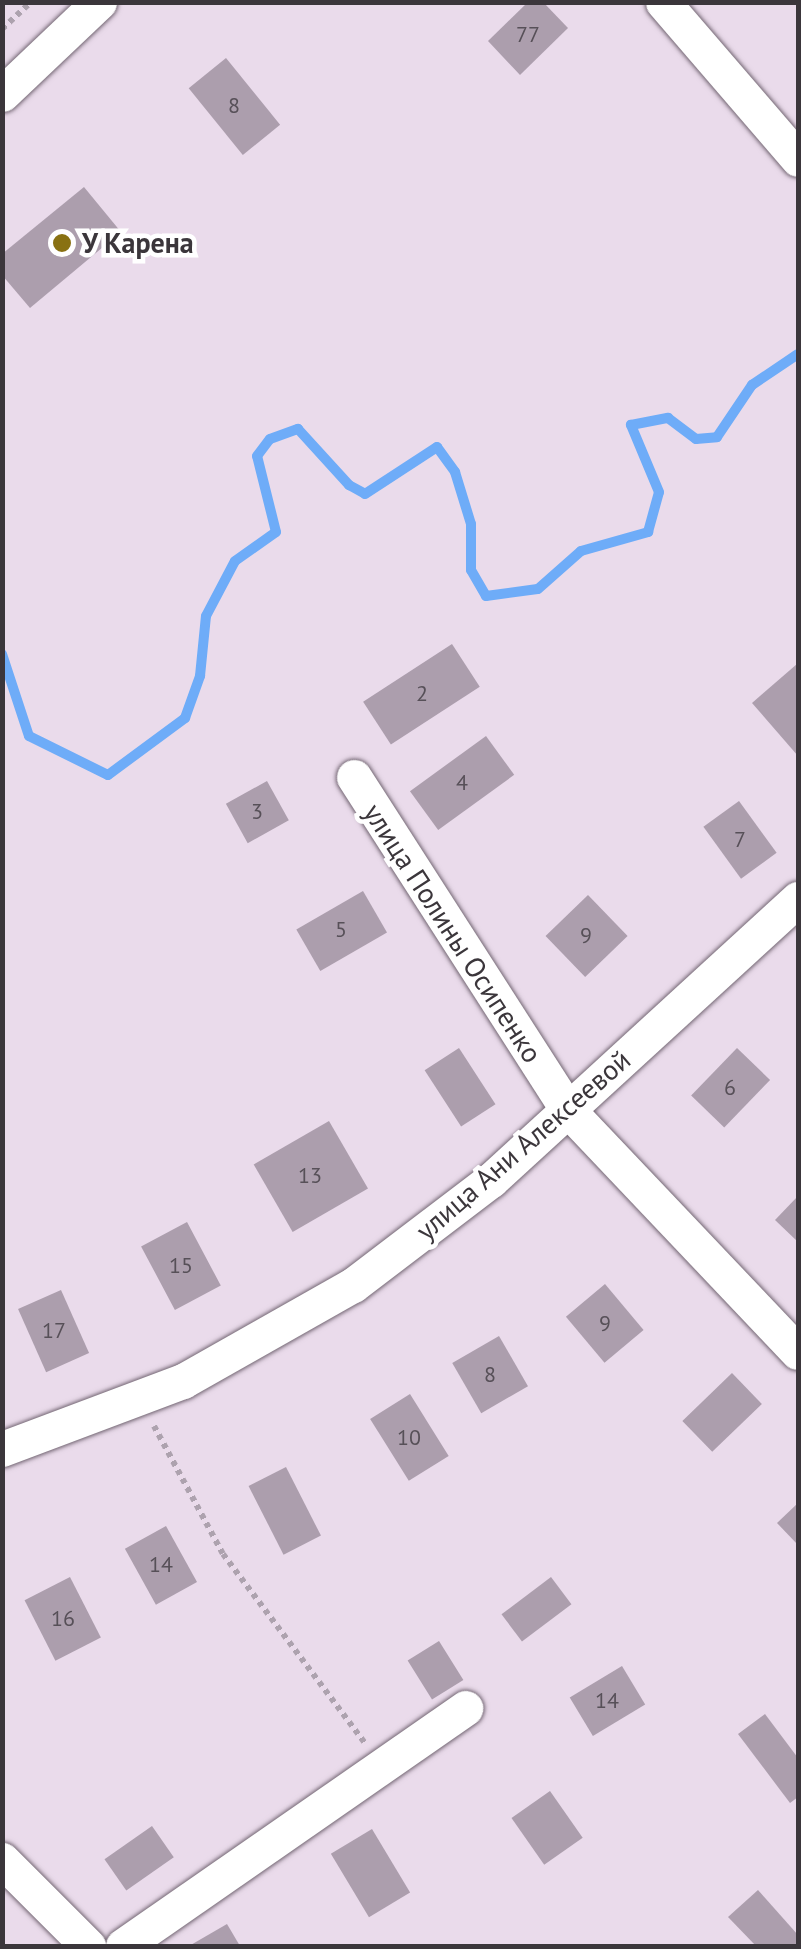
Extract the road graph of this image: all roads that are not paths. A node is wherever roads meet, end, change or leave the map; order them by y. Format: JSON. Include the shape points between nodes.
{"nodes":[{"id":1,"x":98,"y":2,"type":"edge"},
{"id":2,"x":664,"y":2,"type":"edge"},
{"id":3,"x":2,"y":94,"type":"edge"},
{"id":4,"x":798,"y":159,"type":"edge"},
{"id":5,"x":354,"y":777,"type":"dead end"},
{"id":6,"x":798,"y":899,"type":"edge"},
{"id":7,"x":566,"y":1108,"type":"junction"},
{"id":8,"x":798,"y":1352,"type":"edge"},
{"id":9,"x":2,"y":1449,"type":"edge"},
{"id":10,"x":466,"y":1708,"type":"dead end"},
{"id":11,"x":2,"y":1860,"type":"edge"},
{"id":12,"x":88,"y":1946,"type":"edge"},
{"id":13,"x":123,"y":1946,"type":"edge"}],
"edges":[{"from":1,"to":3,"type":"street"},
{"from":2,"to":4,"type":"street"},
{"from":5,"to":7,"type":"street","name":"улица Полины Осипенко"},
{"from":6,"to":7,"type":"street","name":"улица Ани Алексеевой"},
{"from":7,"to":8,"type":"street","name":"улица Полины Осипенко"},
{"from":7,"to":9,"type":"street","name":"улица Ани Алексеевой","via":[[492,1180],[353,1285],[285,1327],[140,1397]]},
{"from":10,"to":13,"type":"street"},
{"from":11,"to":12,"type":"street"}]}
